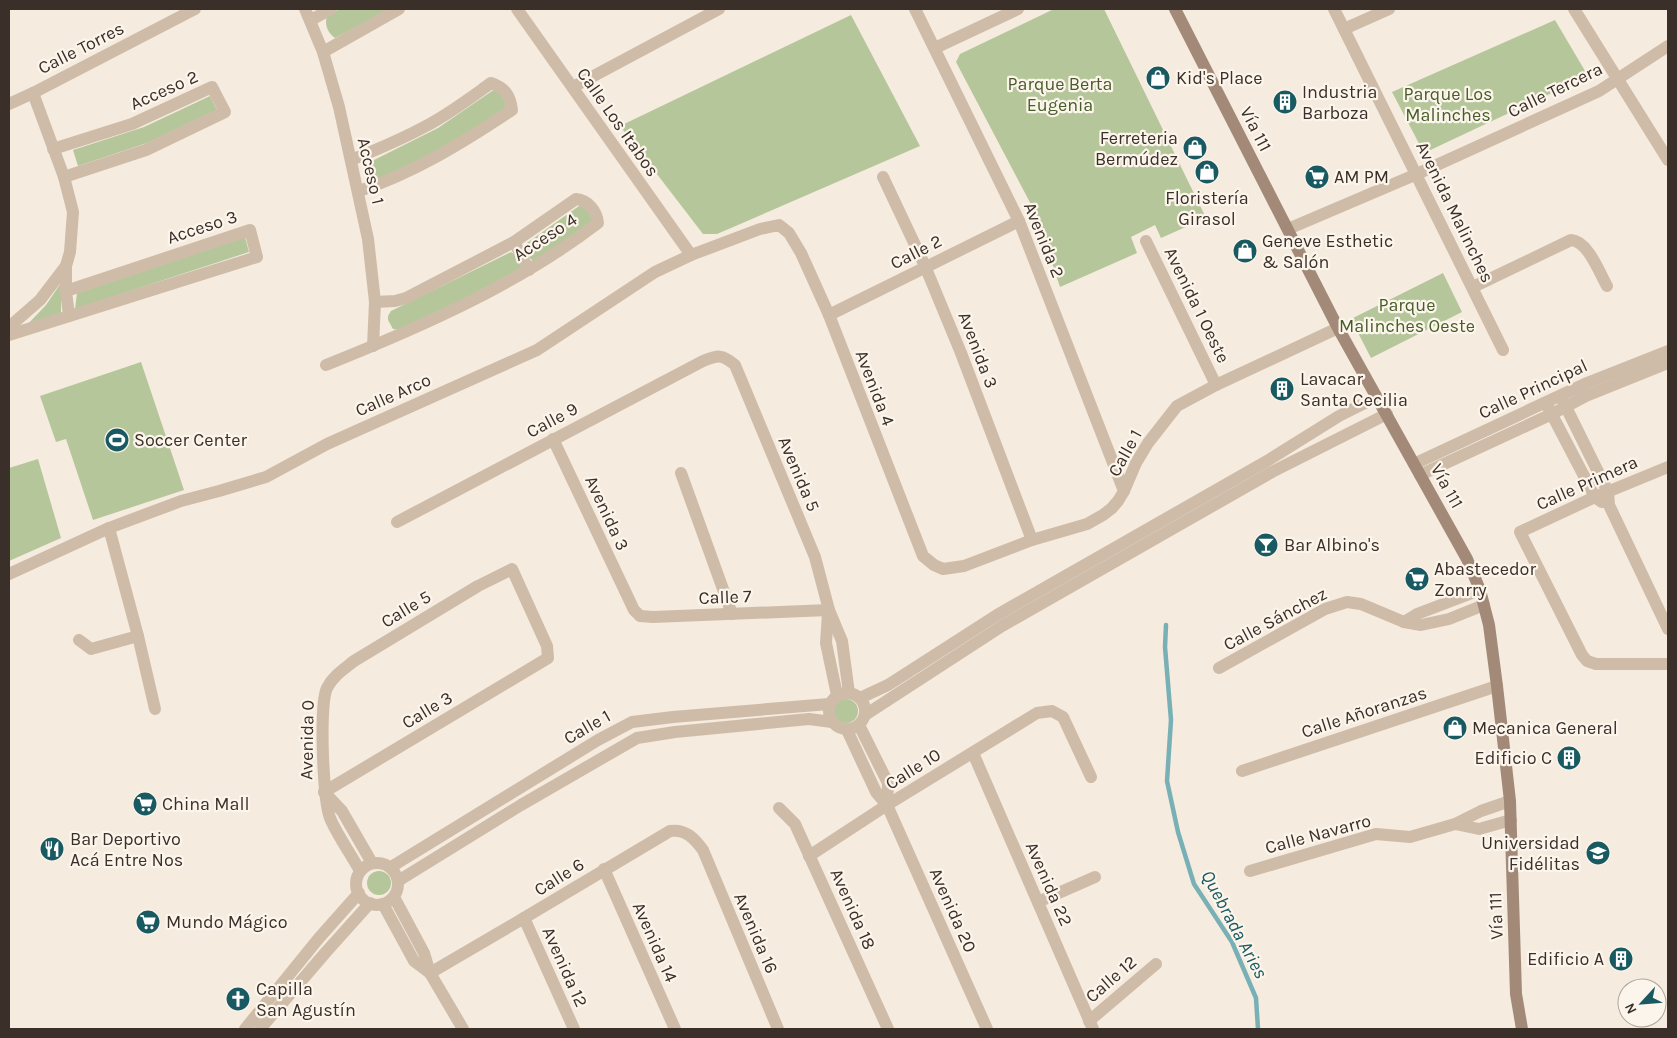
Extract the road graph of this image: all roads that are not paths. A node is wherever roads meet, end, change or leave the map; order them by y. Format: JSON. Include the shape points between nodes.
{"nodes":[{"id":1,"x":195,"y":9,"type":"edge"},
{"id":2,"x":331,"y":9,"type":"edge"},
{"id":3,"x":399,"y":9,"type":"edge"},
{"id":4,"x":517,"y":9,"type":"edge"},
{"id":5,"x":719,"y":9,"type":"edge"},
{"id":6,"x":915,"y":9,"type":"edge"},
{"id":7,"x":1018,"y":9,"type":"edge"},
{"id":8,"x":1175,"y":9,"type":"edge"},
{"id":9,"x":1334,"y":9,"type":"edge"},
{"id":10,"x":1389,"y":9,"type":"edge"},
{"id":11,"x":1574,"y":9,"type":"edge"},
{"id":12,"x":308,"y":14,"type":"edge"},
{"id":13,"x":1344,"y":29,"type":"junction"},
{"id":14,"x":1668,"y":46,"type":"edge"},
{"id":15,"x":935,"y":48,"type":"junction"},
{"id":16,"x":324,"y":52,"type":"junction"},
{"id":17,"x":1618,"y":78,"type":"junction"},
{"id":18,"x":573,"y":87,"type":"junction"},
{"id":19,"x":33,"y":93,"type":"junction"},
{"id":20,"x":9,"y":104,"type":"edge"},
{"id":21,"x":53,"y":149,"type":"junction"},
{"id":22,"x":351,"y":160,"type":"junction"},
{"id":23,"x":1668,"y":160,"type":"edge"},
{"id":24,"x":1417,"y":174,"type":"junction"},
{"id":25,"x":64,"y":177,"type":"junction"},
{"id":26,"x":883,"y":177,"type":"dead end"},
{"id":27,"x":359,"y":191,"type":"junction"},
{"id":28,"x":1018,"y":220,"type":"junction"},
{"id":29,"x":780,"y":225,"type":"joint"},
{"id":30,"x":1288,"y":229,"type":"junction"},
{"id":31,"x":1146,"y":241,"type":"dead end"},
{"id":32,"x":514,"y":242,"type":"junction"},
{"id":33,"x":691,"y":255,"type":"junction"},
{"id":34,"x":66,"y":266,"type":"junction"},
{"id":35,"x":926,"y":266,"type":"junction"},
{"id":36,"x":529,"y":270,"type":"junction"},
{"id":37,"x":1607,"y":286,"type":"dead end"},
{"id":38,"x":1473,"y":287,"type":"junction"},
{"id":39,"x":66,"y":291,"type":"junction"},
{"id":40,"x":376,"y":302,"type":"junction"},
{"id":41,"x":829,"y":315,"type":"junction"},
{"id":42,"x":70,"y":316,"type":"junction"},
{"id":43,"x":9,"y":327,"type":"edge"},
{"id":44,"x":1338,"y":328,"type":"junction"},
{"id":45,"x":9,"y":335,"type":"edge"},
{"id":46,"x":373,"y":346,"type":"junction"},
{"id":47,"x":1503,"y":350,"type":"dead end"},
{"id":48,"x":1668,"y":351,"type":"edge"},
{"id":49,"x":726,"y":357,"type":"joint"},
{"id":50,"x":1668,"y":363,"type":"edge"},
{"id":51,"x":326,"y":365,"type":"dead end"},
{"id":52,"x":1216,"y":385,"type":"junction"},
{"id":53,"x":1377,"y":396,"type":"junction"},
{"id":54,"x":1563,"y":401,"type":"junction"},
{"id":55,"x":1549,"y":408,"type":"junction"},
{"id":56,"x":1387,"y":414,"type":"junction"},
{"id":57,"x":553,"y":439,"type":"junction"},
{"id":58,"x":1270,"y":466,"type":"junction"},
{"id":59,"x":1668,"y":467,"type":"edge"},
{"id":60,"x":1417,"y":470,"type":"junction"},
{"id":61,"x":681,"y":473,"type":"dead end"},
{"id":62,"x":1124,"y":491,"type":"junction"},
{"id":63,"x":1608,"y":492,"type":"junction"},
{"id":64,"x":1595,"y":497,"type":"junction"},
{"id":65,"x":1609,"y":505,"type":"junction"},
{"id":66,"x":396,"y":522,"type":"dead end"},
{"id":67,"x":109,"y":528,"type":"junction"},
{"id":68,"x":1032,"y":540,"type":"junction"},
{"id":69,"x":934,"y":565,"type":"joint"},
{"id":70,"x":9,"y":574,"type":"edge"},
{"id":71,"x":1480,"y":590,"type":"junction"},
{"id":72,"x":630,"y":602,"type":"joint"},
{"id":73,"x":1484,"y":604,"type":"junction"},
{"id":74,"x":829,"y":610,"type":"junction"},
{"id":75,"x":732,"y":614,"type":"junction"},
{"id":76,"x":1000,"y":621,"type":"junction"},
{"id":77,"x":1404,"y":622,"type":"junction"},
{"id":78,"x":1668,"y":629,"type":"edge"},
{"id":79,"x":138,"y":636,"type":"junction"},
{"id":80,"x":79,"y":640,"type":"dead end"},
{"id":81,"x":548,"y":658,"type":"joint"},
{"id":82,"x":1668,"y":664,"type":"edge"},
{"id":83,"x":1219,"y":668,"type":"dead end"},
{"id":84,"x":1498,"y":686,"type":"junction"},
{"id":85,"x":326,"y":689,"type":"joint"},
{"id":86,"x":844,"y":698,"type":"junction"},
{"id":87,"x":155,"y":709,"type":"dead end"},
{"id":88,"x":673,"y":717,"type":"junction"},
{"id":89,"x":832,"y":722,"type":"junction"},
{"id":90,"x":857,"y":724,"type":"junction"},
{"id":91,"x":674,"y":732,"type":"junction"},
{"id":92,"x":972,"y":753,"type":"junction"},
{"id":93,"x":1242,"y":771,"type":"dead end"},
{"id":94,"x":1091,"y":777,"type":"dead end"},
{"id":95,"x":324,"y":792,"type":"junction"},
{"id":96,"x":514,"y":792,"type":"junction"},
{"id":97,"x":1510,"y":801,"type":"junction"},
{"id":98,"x":521,"y":805,"type":"junction"},
{"id":99,"x":887,"y":805,"type":"junction"},
{"id":100,"x":779,"y":808,"type":"dead end"},
{"id":101,"x":1511,"y":820,"type":"junction"},
{"id":102,"x":1455,"y":824,"type":"junction"},
{"id":103,"x":702,"y":850,"type":"joint"},
{"id":104,"x":809,"y":856,"type":"junction"},
{"id":105,"x":372,"y":863,"type":"junction"},
{"id":106,"x":390,"y":867,"type":"junction"},
{"id":107,"x":604,"y":870,"type":"junction"},
{"id":108,"x":360,"y":871,"type":"junction"},
{"id":109,"x":1250,"y":871,"type":"dead end"},
{"id":110,"x":1095,"y":877,"type":"dead end"},
{"id":111,"x":398,"y":881,"type":"junction"},
{"id":112,"x":358,"y":893,"type":"junction"},
{"id":113,"x":394,"y":897,"type":"junction"},
{"id":114,"x":1038,"y":902,"type":"junction"},
{"id":115,"x":376,"y":904,"type":"junction"},
{"id":116,"x":524,"y":918,"type":"junction"},
{"id":117,"x":1156,"y":964,"type":"dead end"},
{"id":118,"x":430,"y":973,"type":"junction"},
{"id":119,"x":279,"y":997,"type":"junction"},
{"id":120,"x":1091,"y":1025,"type":"edge"},
{"id":121,"x":245,"y":1029,"type":"edge"},
{"id":122,"x":260,"y":1029,"type":"edge"},
{"id":123,"x":463,"y":1029,"type":"edge"},
{"id":124,"x":574,"y":1029,"type":"edge"},
{"id":125,"x":675,"y":1029,"type":"edge"},
{"id":126,"x":778,"y":1029,"type":"edge"},
{"id":127,"x":888,"y":1029,"type":"edge"},
{"id":128,"x":988,"y":1029,"type":"edge"},
{"id":129,"x":1522,"y":1029,"type":"edge"}],
"edges":[{"from":1,"to":19,"type":"street","name":"Calle Torres"},
{"from":2,"to":12,"type":"street"},
{"from":3,"to":16,"type":"street"},
{"from":4,"to":18,"type":"street","name":"Calle Los Itabos"},
{"from":5,"to":18,"type":"street"},
{"from":6,"to":15,"type":"street","name":"Avenida 2"},
{"from":7,"to":15,"type":"street"},
{"from":8,"to":30,"type":"main road","name":"Vía 111"},
{"from":9,"to":13,"type":"street","name":"Avenida Malinches"},
{"from":10,"to":13,"type":"street"},
{"from":11,"to":17,"type":"street"},
{"from":12,"to":16,"type":"street","name":"Acceso 1"},
{"from":13,"to":24,"type":"street","name":"Avenida Malinches"},
{"from":14,"to":17,"type":"street"},
{"from":15,"to":28,"type":"street","name":"Avenida 2"},
{"from":16,"to":22,"type":"street","name":"Acceso 1"},
{"from":17,"to":23,"type":"street"},
{"from":17,"to":24,"type":"street","name":"Calle Tercera","via":[[1599,91]]},
{"from":18,"to":33,"type":"street","name":"Calle Los Itabos"},
{"from":19,"to":20,"type":"street","name":"Calle Torres"},
{"from":19,"to":21,"type":"street"},
{"from":21,"to":25,"type":"street"},
{"from":21,"to":25,"type":"street","name":"Acceso 2","via":[[132,124],[212,87],[225,112],[146,150]]},
{"from":22,"to":27,"type":"street","name":"Acceso 1"},
{"from":22,"to":27,"type":"street","via":[[427,126],[491,83],[502,87],[510,98],[512,110],[451,150]]},
{"from":24,"to":30,"type":"street","name":"Calle Tercera"},
{"from":24,"to":38,"type":"street","name":"Avenida Malinches"},
{"from":25,"to":34,"type":"street","via":[[73,212]]},
{"from":26,"to":35,"type":"street","name":"Avenida 3"},
{"from":27,"to":40,"type":"street","name":"Acceso 1"},
{"from":28,"to":35,"type":"street","name":"Calle 2"},
{"from":28,"to":62,"type":"street","name":"Avenida 2"},
{"from":29,"to":33,"type":"street","name":"Calle Arco","via":[[760,229]]},
{"from":29,"to":41,"type":"street","name":"Avenida 4","via":[[801,253]]},
{"from":30,"to":44,"type":"main road","name":"Vía 111"},
{"from":31,"to":52,"type":"street","name":"Avenida 1 Oeste"},
{"from":32,"to":36,"type":"street"},
{"from":32,"to":36,"type":"street","name":"Acceso 4","via":[[576,199],[589,204],[597,216],[598,223]]},
{"from":32,"to":40,"type":"street","name":"Acceso 4","via":[[406,298]]},
{"from":33,"to":67,"type":"street","name":"Calle Arco","via":[[655,272],[537,350],[327,444],[266,477],[181,501]]},
{"from":34,"to":39,"type":"street"},
{"from":34,"to":43,"type":"street","via":[[40,300]]},
{"from":35,"to":41,"type":"street","name":"Calle 2"},
{"from":35,"to":68,"type":"street","name":"Avenida 3"},
{"from":36,"to":46,"type":"street","name":"Acceso 4"},
{"from":37,"to":38,"type":"street","via":[[1586,248],[1577,240],[1571,240]]},
{"from":38,"to":47,"type":"street","name":"Avenida Malinches"},
{"from":39,"to":42,"type":"street"},
{"from":39,"to":42,"type":"street","name":"Acceso 3","via":[[250,230],[257,257]]},
{"from":40,"to":46,"type":"street","name":"Acceso 1"},
{"from":41,"to":69,"type":"street","name":"Avenida 4","via":[[915,538],[923,556]]},
{"from":42,"to":45,"type":"street"},
{"from":44,"to":52,"type":"street","name":"Calle 1"},
{"from":44,"to":53,"type":"main road","name":"Vía 111"},
{"from":46,"to":51,"type":"street","name":"Acceso 4"},
{"from":48,"to":54,"type":"street","name":"Calle Principal","via":[[1587,383]]},
{"from":49,"to":57,"type":"street","name":"Calle 9","via":[[714,356],[703,361]]},
{"from":49,"to":74,"type":"street","name":"Avenida 5","via":[[735,365],[815,556]]},
{"from":50,"to":54,"type":"street","name":"Calle Principal","via":[[1586,396]]},
{"from":52,"to":62,"type":"street","name":"Calle 1","via":[[1177,406],[1148,443]]},
{"from":53,"to":56,"type":"main road","name":"Vía 111"},
{"from":53,"to":58,"type":"street","via":[[1340,416]]},
{"from":54,"to":55,"type":"street","name":"Calle Principal"},
{"from":54,"to":63,"type":"street"},
{"from":55,"to":60,"type":"street","name":"Calle Principal"},
{"from":55,"to":64,"type":"street"},
{"from":56,"to":58,"type":"street"},
{"from":56,"to":60,"type":"main road","name":"Vía 111"},
{"from":57,"to":66,"type":"street","name":"Calle 9"},
{"from":57,"to":72,"type":"street","name":"Avenida 3"},
{"from":58,"to":76,"type":"street"},
{"from":59,"to":63,"type":"street","name":"Calle Primera"},
{"from":60,"to":71,"type":"main road","name":"Vía 111","via":[[1467,559]]},
{"from":61,"to":75,"type":"street"},
{"from":62,"to":68,"type":"street","name":"Calle 1","via":[[1112,508],[1087,524]]},
{"from":63,"to":64,"type":"street","name":"Calle Primera"},
{"from":63,"to":65,"type":"street"},
{"from":64,"to":65,"type":"street"},
{"from":64,"to":82,"type":"street","name":"Calle Primera","via":[[1520,532],[1587,661],[1596,664]]},
{"from":65,"to":78,"type":"street"},
{"from":67,"to":70,"type":"street","name":"Calle Arco"},
{"from":67,"to":79,"type":"street"},
{"from":68,"to":69,"type":"street","name":"Calle 1","via":[[964,566],[943,569]]},
{"from":71,"to":73,"type":"main road","name":"Vía 111"},
{"from":71,"to":77,"type":"street"},
{"from":72,"to":75,"type":"street","name":"Calle 7","via":[[640,616]]},
{"from":73,"to":77,"type":"street","name":"Calle Sánchez","via":[[1449,619],[1421,625]]},
{"from":73,"to":84,"type":"main road","name":"Vía 111"},
{"from":74,"to":75,"type":"street","name":"Calle 7"},
{"from":74,"to":86,"type":"street","name":"Avenida 5","via":[[826,644]]},
{"from":76,"to":86,"type":"street","via":[[888,685]]},
{"from":76,"to":90,"type":"street"},
{"from":77,"to":83,"type":"street","name":"Calle Sánchez","via":[[1361,604],[1347,602],[1325,609]]},
{"from":79,"to":80,"type":"street","via":[[91,650]]},
{"from":79,"to":87,"type":"street"},
{"from":81,"to":85,"type":"street","name":"Calle 5","via":[[547,646],[512,569],[354,661],[336,675]]},
{"from":81,"to":95,"type":"street","name":"Calle 3"},
{"from":84,"to":93,"type":"street","name":"Calle Añoranzas"},
{"from":84,"to":97,"type":"main road","name":"Vía 111"},
{"from":85,"to":95,"type":"street","name":"Avenida 0","via":[[323,712]]},
{"from":86,"to":88,"type":"street","name":"Calle 1"},
{"from":86,"to":89,"type":"street","via":[[828,710]]},
{"from":86,"to":90,"type":"street","name":"Avenida 20","via":[[865,709]]},
{"from":88,"to":91,"type":"street"},
{"from":88,"to":96,"type":"street","name":"Calle 1","via":[[632,722],[621,727]]},
{"from":89,"to":90,"type":"street","via":[[836,726]]},
{"from":89,"to":91,"type":"street","name":"Calle 1","via":[[809,719]]},
{"from":90,"to":99,"type":"street","name":"Avenida 20","via":[[876,792]]},
{"from":91,"to":98,"type":"street","name":"Calle 1","via":[[628,742]]},
{"from":92,"to":94,"type":"street","name":"Calle 10","via":[[1037,713],[1052,711],[1063,717]]},
{"from":92,"to":99,"type":"street","name":"Calle 10"},
{"from":92,"to":114,"type":"street","name":"Avenida 22"},
{"from":95,"to":105,"type":"street","name":"Avenida 0","via":[[342,811]]},
{"from":95,"to":108,"type":"street","name":"Avenida 0","via":[[330,818]]},
{"from":96,"to":98,"type":"street"},
{"from":96,"to":106,"type":"street","name":"Calle 1"},
{"from":97,"to":101,"type":"main road","name":"Vía 111"},
{"from":97,"to":102,"type":"street","name":"Calle Navarro"},
{"from":98,"to":111,"type":"street","name":"Calle 1"},
{"from":99,"to":104,"type":"street","name":"Calle 10"},
{"from":99,"to":128,"type":"street","name":"Avenida 20"},
{"from":100,"to":104,"type":"street","name":"Avenida 18","via":[[795,824]]},
{"from":101,"to":102,"type":"street","name":"Calle Navarro","via":[[1478,829]]},
{"from":101,"to":129,"type":"main road","name":"Vía 111","via":[[1516,994]]},
{"from":102,"to":109,"type":"street","name":"Calle Navarro","via":[[1410,837],[1376,834]]},
{"from":103,"to":107,"type":"street","name":"Calle 6","via":[[688,834],[670,830]]},
{"from":103,"to":126,"type":"street","name":"Avenida 16"},
{"from":104,"to":127,"type":"street","name":"Avenida 18"},
{"from":105,"to":106,"type":"street"},
{"from":105,"to":108,"type":"street"},
{"from":106,"to":111,"type":"street"},
{"from":107,"to":116,"type":"street","name":"Calle 6"},
{"from":107,"to":125,"type":"street","name":"Avenida 14"},
{"from":108,"to":112,"type":"street","via":[[356,882]]},
{"from":110,"to":114,"type":"street"},
{"from":111,"to":113,"type":"street"},
{"from":112,"to":115,"type":"street","via":[[365,901]]},
{"from":112,"to":119,"type":"street","via":[[319,938]]},
{"from":113,"to":115,"type":"street"},
{"from":113,"to":118,"type":"street","via":[[424,953]]},
{"from":114,"to":120,"type":"street","name":"Avenida 22"},
{"from":115,"to":118,"type":"street","via":[[414,961]]},
{"from":115,"to":119,"type":"street"},
{"from":116,"to":118,"type":"street","name":"Calle 6"},
{"from":116,"to":124,"type":"street","name":"Avenida 12"},
{"from":117,"to":120,"type":"street","name":"Calle 12"},
{"from":118,"to":123,"type":"street"},
{"from":119,"to":121,"type":"street"},
{"from":119,"to":122,"type":"street"}]}
